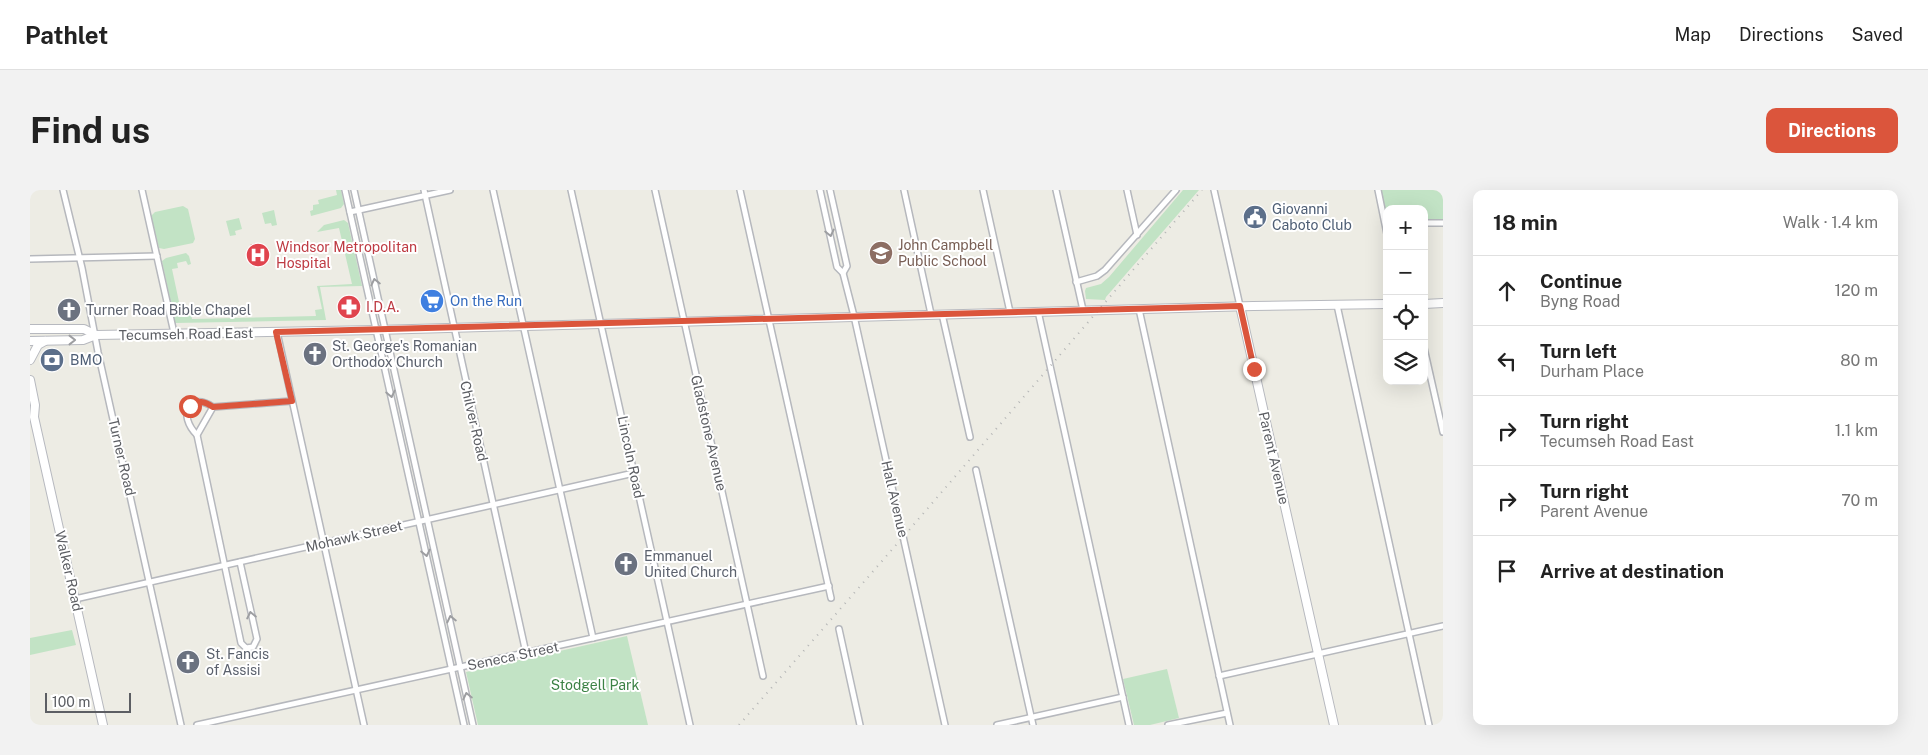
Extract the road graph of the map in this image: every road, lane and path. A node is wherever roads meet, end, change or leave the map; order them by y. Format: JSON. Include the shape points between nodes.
{"nodes":[{"id":1,"x":63,"y":190,"type":"edge"},
{"id":2,"x":142,"y":190,"type":"edge"},
{"id":3,"x":345,"y":190,"type":"edge"},
{"id":4,"x":354,"y":190,"type":"edge"},
{"id":5,"x":450,"y":190,"type":"edge"},
{"id":6,"x":493,"y":190,"type":"edge"},
{"id":7,"x":571,"y":190,"type":"edge"},
{"id":8,"x":655,"y":190,"type":"edge"},
{"id":9,"x":740,"y":190,"type":"edge"},
{"id":10,"x":820,"y":190,"type":"edge"},
{"id":11,"x":830,"y":190,"type":"edge"},
{"id":12,"x":904,"y":190,"type":"edge"},
{"id":13,"x":983,"y":190,"type":"edge"},
{"id":14,"x":1056,"y":190,"type":"edge"},
{"id":15,"x":1127,"y":190,"type":"edge"},
{"id":16,"x":1176,"y":190,"type":"edge"},
{"id":17,"x":1214,"y":190,"type":"edge"},
{"id":18,"x":1378,"y":190,"type":"edge"},
{"id":19,"x":424,"y":193,"type":"edge"},
{"id":20,"x":359,"y":210,"type":"junction"},
{"id":21,"x":350,"y":212,"type":"junction"},
{"id":22,"x":1383,"y":212,"type":"edge"},
{"id":23,"x":1443,"y":223,"type":"edge"},
{"id":24,"x":1428,"y":224,"type":"edge"},
{"id":25,"x":1137,"y":235,"type":"junction"},
{"id":26,"x":157,"y":256,"type":"junction"},
{"id":27,"x":79,"y":258,"type":"junction"},
{"id":28,"x":30,"y":259,"type":"edge"},
{"id":29,"x":844,"y":273,"type":"junction"},
{"id":30,"x":1076,"y":282,"type":"junction"},
{"id":31,"x":1443,"y":303,"type":"edge"},
{"id":32,"x":1383,"y":304,"type":"edge"},
{"id":33,"x":1428,"y":304,"type":"edge"},
{"id":34,"x":1337,"y":305,"type":"junction"},
{"id":35,"x":1240,"y":306,"type":"junction"},
{"id":36,"x":1139,"y":309,"type":"junction"},
{"id":37,"x":1082,"y":310,"type":"junction"},
{"id":38,"x":1038,"y":311,"type":"junction"},
{"id":39,"x":1010,"y":312,"type":"junction"},
{"id":40,"x":931,"y":314,"type":"junction"},
{"id":41,"x":942,"y":314,"type":"junction"},
{"id":42,"x":854,"y":316,"type":"junction"},
{"id":43,"x":770,"y":319,"type":"junction"},
{"id":44,"x":684,"y":321,"type":"junction"},
{"id":45,"x":30,"y":323,"type":"edge"},
{"id":46,"x":601,"y":323,"type":"junction"},
{"id":47,"x":523,"y":326,"type":"junction"},
{"id":48,"x":454,"y":327,"type":"junction"},
{"id":49,"x":30,"y":329,"type":"edge"},
{"id":50,"x":385,"y":329,"type":"junction"},
{"id":51,"x":48,"y":330,"type":"junction"},
{"id":52,"x":376,"y":330,"type":"junction"},
{"id":53,"x":276,"y":332,"type":"junction"},
{"id":54,"x":174,"y":333,"type":"junction"},
{"id":55,"x":96,"y":335,"type":"junction"},
{"id":56,"x":30,"y":341,"type":"edge"},
{"id":57,"x":47,"y":341,"type":"junction"},
{"id":58,"x":30,"y":360,"type":"edge"},
{"id":59,"x":1428,"y":366,"type":"edge"},
{"id":60,"x":30,"y":380,"type":"edge"},
{"id":61,"x":292,"y":401,"type":"junction"},
{"id":62,"x":213,"y":407,"type":"junction"},
{"id":63,"x":32,"y":414,"type":"edge"},
{"id":64,"x":1443,"y":432,"type":"edge"},
{"id":65,"x":197,"y":435,"type":"junction"},
{"id":66,"x":970,"y":437,"type":"dead end"},
{"id":67,"x":412,"y":447,"type":"junction"},
{"id":68,"x":403,"y":450,"type":"junction"},
{"id":69,"x":976,"y":470,"type":"dead end"},
{"id":70,"x":634,"y":473,"type":"junction"},
{"id":71,"x":560,"y":490,"type":"junction"},
{"id":72,"x":493,"y":505,"type":"junction"},
{"id":73,"x":428,"y":520,"type":"junction"},
{"id":74,"x":419,"y":522,"type":"junction"},
{"id":75,"x":323,"y":543,"type":"junction"},
{"id":76,"x":240,"y":562,"type":"junction"},
{"id":77,"x":224,"y":565,"type":"junction"},
{"id":78,"x":150,"y":582,"type":"junction"},
{"id":79,"x":829,"y":586,"type":"junction"},
{"id":80,"x":831,"y":598,"type":"dead end"},
{"id":81,"x":75,"y":599,"type":"junction"},
{"id":82,"x":747,"y":604,"type":"junction"},
{"id":83,"x":667,"y":622,"type":"junction"},
{"id":84,"x":1443,"y":626,"type":"edge"},
{"id":85,"x":839,"y":629,"type":"dead end"},
{"id":86,"x":1409,"y":633,"type":"junction"},
{"id":87,"x":593,"y":638,"type":"junction"},
{"id":88,"x":526,"y":653,"type":"junction"},
{"id":89,"x":1318,"y":654,"type":"junction"},
{"id":90,"x":460,"y":667,"type":"junction"},
{"id":91,"x":451,"y":669,"type":"junction"},
{"id":92,"x":763,"y":676,"type":"dead end"},
{"id":93,"x":1219,"y":676,"type":"junction"},
{"id":94,"x":356,"y":690,"type":"junction"},
{"id":95,"x":1123,"y":697,"type":"junction"},
{"id":96,"x":1227,"y":713,"type":"junction"},
{"id":97,"x":1031,"y":718,"type":"junction"},
{"id":98,"x":103,"y":725,"type":"edge"},
{"id":99,"x":181,"y":725,"type":"edge"},
{"id":100,"x":197,"y":725,"type":"edge"},
{"id":101,"x":364,"y":725,"type":"edge"},
{"id":102,"x":464,"y":725,"type":"edge"},
{"id":103,"x":473,"y":725,"type":"edge"},
{"id":104,"x":690,"y":725,"type":"edge"},
{"id":105,"x":860,"y":725,"type":"edge"},
{"id":106,"x":945,"y":725,"type":"edge"},
{"id":107,"x":997,"y":725,"type":"edge"},
{"id":108,"x":1033,"y":725,"type":"edge"},
{"id":109,"x":1129,"y":725,"type":"edge"},
{"id":110,"x":1168,"y":725,"type":"edge"},
{"id":111,"x":1230,"y":725,"type":"edge"},
{"id":112,"x":1334,"y":725,"type":"edge"},
{"id":113,"x":1429,"y":725,"type":"edge"}],
"edges":[{"from":1,"to":27,"type":"street","name":"Turner Road"},
{"from":2,"to":26,"type":"street"},
{"from":3,"to":21,"type":"street"},
{"from":4,"to":20,"type":"street"},
{"from":5,"to":19,"type":"street"},
{"from":6,"to":47,"type":"street"},
{"from":7,"to":46,"type":"street","name":"Lincoln Road"},
{"from":8,"to":44,"type":"street","name":"Gladstone Avenue"},
{"from":9,"to":43,"type":"street"},
{"from":10,"to":29,"type":"street","name":"Hall Avenue","one_way":true,"via":[[837,267]]},
{"from":11,"to":29,"type":"street","name":"Hall Avenue","via":[[847,266]]},
{"from":12,"to":40,"type":"street"},
{"from":13,"to":39,"type":"street"},
{"from":14,"to":30,"type":"street"},
{"from":15,"to":25,"type":"street"},
{"from":16,"to":25,"type":"street"},
{"from":17,"to":35,"type":"street","name":"Parent Avenue"},
{"from":18,"to":22,"type":"street"},
{"from":19,"to":20,"type":"street"},
{"from":19,"to":48,"type":"street","name":"Chilver Road"},
{"from":20,"to":21,"type":"street"},
{"from":50,"to":20,"type":"street","one_way":true},
{"from":21,"to":52,"type":"street"},
{"from":23,"to":24,"type":"street"},
{"from":25,"to":30,"type":"street","via":[[1098,276]]},
{"from":26,"to":27,"type":"street"},
{"from":26,"to":54,"type":"street"},
{"from":27,"to":28,"type":"street"},
{"from":27,"to":55,"type":"street","name":"Turner Road"},
{"from":29,"to":42,"type":"street","name":"Hall Avenue"},
{"from":30,"to":37,"type":"street"},
{"from":31,"to":33,"type":"main road"},
{"from":32,"to":34,"type":"main road","name":"Tecumseh Road East"},
{"from":34,"to":35,"type":"main road","name":"Tecumseh Road East"},
{"from":34,"to":86,"type":"street"},
{"from":35,"to":36,"type":"main road","name":"Tecumseh Road East"},
{"from":35,"to":89,"type":"main road","name":"Parent Avenue"},
{"from":36,"to":37,"type":"main road","name":"Tecumseh Road East"},
{"from":36,"to":93,"type":"street"},
{"from":37,"to":38,"type":"main road","name":"Tecumseh Road East"},
{"from":38,"to":39,"type":"main road","name":"Tecumseh Road East"},
{"from":38,"to":95,"type":"street"},
{"from":39,"to":41,"type":"main road","name":"Tecumseh Road East"},
{"from":40,"to":41,"type":"main road","name":"Tecumseh Road East"},
{"from":40,"to":42,"type":"main road","name":"Tecumseh Road East"},
{"from":41,"to":66,"type":"street"},
{"from":42,"to":43,"type":"main road","name":"Tecumseh Road East"},
{"from":42,"to":106,"type":"street","name":"Hall Avenue"},
{"from":43,"to":44,"type":"main road","name":"Tecumseh Road East"},
{"from":43,"to":79,"type":"street"},
{"from":44,"to":46,"type":"main road","name":"Tecumseh Road East"},
{"from":44,"to":82,"type":"street","name":"Gladstone Avenue"},
{"from":45,"to":51,"type":"main road"},
{"from":46,"to":47,"type":"main road","name":"Tecumseh Road East"},
{"from":46,"to":70,"type":"street","name":"Lincoln Road"},
{"from":47,"to":48,"type":"main road","name":"Tecumseh Road East"},
{"from":47,"to":71,"type":"street"},
{"from":48,"to":50,"type":"main road","name":"Tecumseh Road East"},
{"from":48,"to":72,"type":"street","name":"Chilver Road"},
{"from":49,"to":51,"type":"main road","name":"Tecumseh Road East"},
{"from":50,"to":52,"type":"main road","name":"Tecumseh Road East"},
{"from":50,"to":67,"type":"street"},
{"from":51,"to":55,"type":"main road","name":"Tecumseh Road East","via":[[84,329]]},
{"from":52,"to":53,"type":"main road","name":"Tecumseh Road East"},
{"from":52,"to":68,"type":"street","one_way":true},
{"from":53,"to":54,"type":"main road","name":"Tecumseh Road East"},
{"from":53,"to":61,"type":"street"},
{"from":54,"to":55,"type":"main road","name":"Tecumseh Road East"},
{"from":57,"to":55,"type":"main road","name":"Tecumseh Road East","one_way":true,"via":[[83,340]]},
{"from":55,"to":78,"type":"street","name":"Turner Road"},
{"from":56,"to":57,"type":"main road","name":"Tecumseh Road East"},
{"from":57,"to":58,"type":"main road","via":[[38,345]]},
{"from":59,"to":64,"type":"street"},
{"from":60,"to":63,"type":"main road","name":"Walker Road","via":[[35,405]]},
{"from":61,"to":62,"type":"street"},
{"from":61,"to":75,"type":"street"},
{"from":62,"to":65,"type":"street"},
{"from":62,"to":65,"type":"street","via":[[205,402],[190,406],[186,420]]},
{"from":63,"to":81,"type":"main road","name":"Walker Road"},
{"from":65,"to":77,"type":"street"},
{"from":67,"to":68,"type":"street"},
{"from":67,"to":73,"type":"street"},
{"from":68,"to":74,"type":"street"},
{"from":69,"to":97,"type":"street"},
{"from":70,"to":71,"type":"street","name":"Mohawk Street"},
{"from":70,"to":83,"type":"street","name":"Lincoln Road"},
{"from":71,"to":72,"type":"street","name":"Mohawk Street"},
{"from":71,"to":87,"type":"street"},
{"from":72,"to":73,"type":"street","name":"Mohawk Street"},
{"from":72,"to":88,"type":"street","name":"Chilver Road"},
{"from":73,"to":74,"type":"street","name":"Mohawk Street"},
{"from":90,"to":73,"type":"street","one_way":true},
{"from":74,"to":75,"type":"street","name":"Mohawk Street"},
{"from":74,"to":91,"type":"street","one_way":true},
{"from":75,"to":76,"type":"street","name":"Mohawk Street"},
{"from":75,"to":94,"type":"street"},
{"from":76,"to":77,"type":"street","name":"Mohawk Street"},
{"from":77,"to":76,"type":"street","one_way":true,"via":[[241,643],[250,648],[256,639]]},
{"from":77,"to":78,"type":"street","name":"Mohawk Street"},
{"from":78,"to":81,"type":"street","name":"Mohawk Street"},
{"from":78,"to":99,"type":"street","name":"Turner Road"},
{"from":79,"to":80,"type":"street"},
{"from":79,"to":82,"type":"street","name":"Seneca Street"},
{"from":81,"to":98,"type":"main road","name":"Walker Road"},
{"from":82,"to":83,"type":"street","name":"Seneca Street"},
{"from":82,"to":92,"type":"street","name":"Gladstone Avenue"},
{"from":83,"to":87,"type":"street","name":"Seneca Street"},
{"from":83,"to":104,"type":"street","name":"Lincoln Road"},
{"from":84,"to":86,"type":"street"},
{"from":85,"to":105,"type":"street"},
{"from":86,"to":89,"type":"street"},
{"from":86,"to":113,"type":"street"},
{"from":87,"to":88,"type":"street","name":"Seneca Street"},
{"from":88,"to":90,"type":"street","name":"Seneca Street"},
{"from":89,"to":93,"type":"street"},
{"from":89,"to":112,"type":"main road","name":"Parent Avenue"},
{"from":90,"to":91,"type":"street","name":"Seneca Street"},
{"from":103,"to":90,"type":"street","one_way":true},
{"from":91,"to":94,"type":"street","name":"Seneca Street"},
{"from":91,"to":102,"type":"street"},
{"from":93,"to":96,"type":"street"},
{"from":94,"to":100,"type":"street","name":"Seneca Street"},
{"from":94,"to":101,"type":"street"},
{"from":95,"to":97,"type":"street"},
{"from":95,"to":109,"type":"street"},
{"from":96,"to":110,"type":"street"},
{"from":96,"to":111,"type":"street"},
{"from":97,"to":107,"type":"street"},
{"from":97,"to":108,"type":"street"}]}
